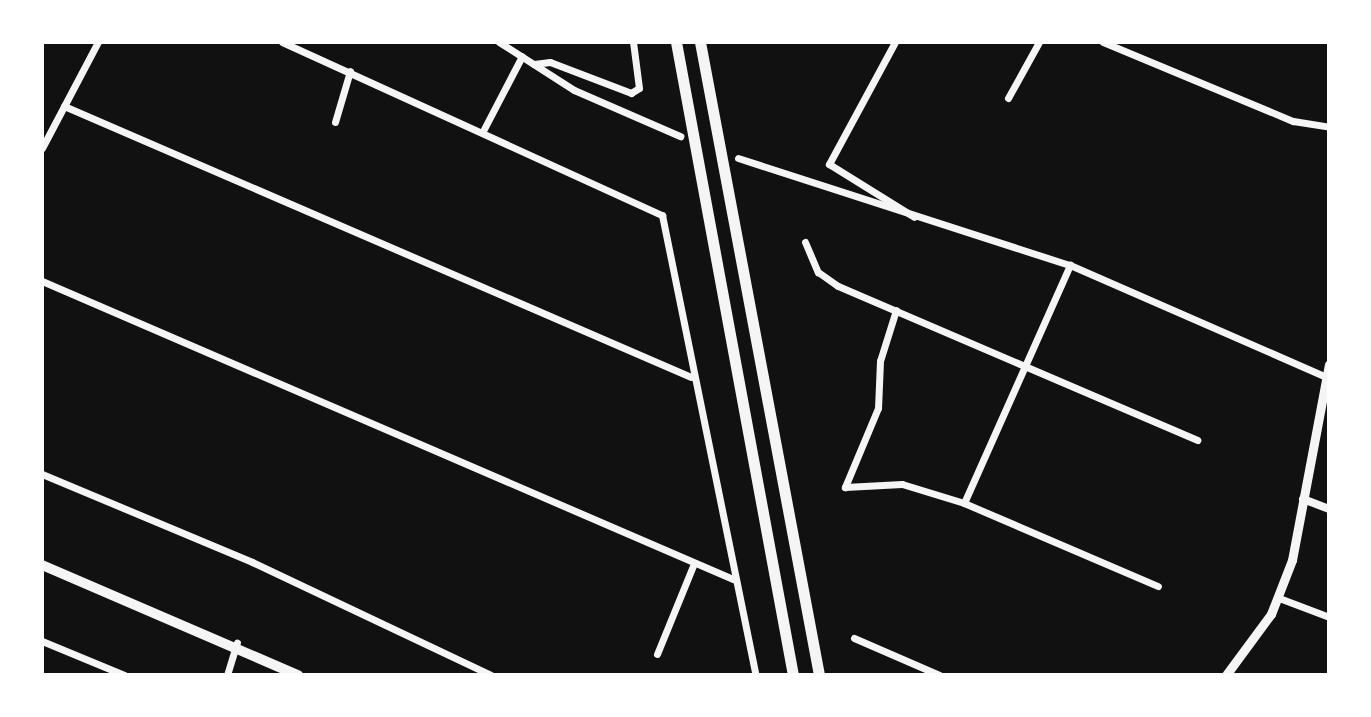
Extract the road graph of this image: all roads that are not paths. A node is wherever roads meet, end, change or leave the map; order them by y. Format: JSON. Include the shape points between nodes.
{"nodes":[{"id":1,"x":87,"y":42,"type":"edge"},
{"id":2,"x":282,"y":42,"type":"edge"},
{"id":3,"x":499,"y":42,"type":"edge"},
{"id":4,"x":633,"y":42,"type":"edge"},
{"id":5,"x":676,"y":42,"type":"edge"},
{"id":6,"x":700,"y":42,"type":"edge"},
{"id":7,"x":895,"y":42,"type":"edge"},
{"id":8,"x":1039,"y":42,"type":"edge"},
{"id":9,"x":1103,"y":42,"type":"edge"},
{"id":10,"x":97,"y":44,"type":"edge"},
{"id":11,"x":522,"y":56,"type":"junction"},
{"id":12,"x":534,"y":64,"type":"junction"},
{"id":13,"x":350,"y":71,"type":"junction"},
{"id":14,"x":1008,"y":98,"type":"dead end"},
{"id":15,"x":64,"y":106,"type":"junction"},
{"id":16,"x":335,"y":122,"type":"dead end"},
{"id":17,"x":1329,"y":127,"type":"edge"},
{"id":18,"x":484,"y":129,"type":"junction"},
{"id":19,"x":680,"y":136,"type":"dead end"},
{"id":20,"x":42,"y":148,"type":"edge"},
{"id":21,"x":738,"y":158,"type":"dead end"},
{"id":22,"x":914,"y":217,"type":"junction"},
{"id":23,"x":805,"y":242,"type":"dead end"},
{"id":24,"x":1070,"y":265,"type":"junction"},
{"id":25,"x":42,"y":281,"type":"edge"},
{"id":26,"x":896,"y":310,"type":"junction"},
{"id":27,"x":1329,"y":364,"type":"edge"},
{"id":28,"x":1027,"y":366,"type":"junction"},
{"id":29,"x":691,"y":377,"type":"junction"},
{"id":30,"x":1326,"y":377,"type":"junction"},
{"id":31,"x":1197,"y":440,"type":"dead end"},
{"id":32,"x":42,"y":474,"type":"edge"},
{"id":33,"x":1303,"y":499,"type":"junction"},
{"id":34,"x":964,"y":503,"type":"junction"},
{"id":35,"x":1329,"y":509,"type":"edge"},
{"id":36,"x":42,"y":565,"type":"edge"},
{"id":37,"x":693,"y":566,"type":"junction"},
{"id":38,"x":733,"y":579,"type":"junction"},
{"id":39,"x":1158,"y":586,"type":"dead end"},
{"id":40,"x":1279,"y":598,"type":"junction"},
{"id":41,"x":1329,"y":617,"type":"edge"},
{"id":42,"x":854,"y":638,"type":"dead end"},
{"id":43,"x":42,"y":641,"type":"edge"},
{"id":44,"x":237,"y":643,"type":"junction"},
{"id":45,"x":657,"y":654,"type":"dead end"},
{"id":46,"x":124,"y":675,"type":"edge"},
{"id":47,"x":227,"y":675,"type":"edge"},
{"id":48,"x":298,"y":675,"type":"edge"},
{"id":49,"x":491,"y":675,"type":"edge"},
{"id":50,"x":756,"y":675,"type":"edge"},
{"id":51,"x":793,"y":675,"type":"edge"},
{"id":52,"x":819,"y":675,"type":"edge"},
{"id":53,"x":939,"y":675,"type":"edge"},
{"id":54,"x":1226,"y":675,"type":"edge"}],
"edges":[{"from":1,"to":10,"type":"street"},
{"from":2,"to":13,"type":"street"},
{"from":3,"to":11,"type":"street"},
{"from":4,"to":12,"type":"street","via":[[639,88],[631,93],[550,62]]},
{"from":5,"to":51,"type":"highway"},
{"from":6,"to":52,"type":"highway"},
{"from":7,"to":22,"type":"street","via":[[829,164]]},
{"from":8,"to":14,"type":"street"},
{"from":9,"to":17,"type":"street","via":[[1293,121]]},
{"from":10,"to":15,"type":"street"},
{"from":11,"to":12,"type":"street"},
{"from":11,"to":18,"type":"street"},
{"from":12,"to":19,"type":"street","via":[[574,90]]},
{"from":13,"to":16,"type":"street"},
{"from":13,"to":18,"type":"street"},
{"from":15,"to":20,"type":"street"},
{"from":15,"to":29,"type":"street"},
{"from":18,"to":29,"type":"street","via":[[662,215]]},
{"from":21,"to":22,"type":"street"},
{"from":22,"to":24,"type":"street"},
{"from":23,"to":26,"type":"street","via":[[818,272]]},
{"from":24,"to":28,"type":"street"},
{"from":24,"to":30,"type":"street"},
{"from":25,"to":37,"type":"street"},
{"from":26,"to":28,"type":"street"},
{"from":26,"to":34,"type":"street","via":[[880,361],[878,408],[845,487],[902,484]]},
{"from":27,"to":30,"type":"main road"},
{"from":28,"to":31,"type":"street"},
{"from":28,"to":34,"type":"street"},
{"from":29,"to":38,"type":"street"},
{"from":30,"to":33,"type":"main road"},
{"from":32,"to":49,"type":"street","via":[[238,555]]},
{"from":33,"to":35,"type":"street"},
{"from":33,"to":40,"type":"main road"},
{"from":34,"to":39,"type":"street"},
{"from":36,"to":44,"type":"main road"},
{"from":37,"to":38,"type":"street"},
{"from":37,"to":45,"type":"street"},
{"from":38,"to":50,"type":"street"},
{"from":40,"to":41,"type":"street"},
{"from":40,"to":54,"type":"main road"},
{"from":42,"to":53,"type":"street"},
{"from":43,"to":46,"type":"street"},
{"from":44,"to":47,"type":"street"},
{"from":44,"to":48,"type":"main road"}]}
